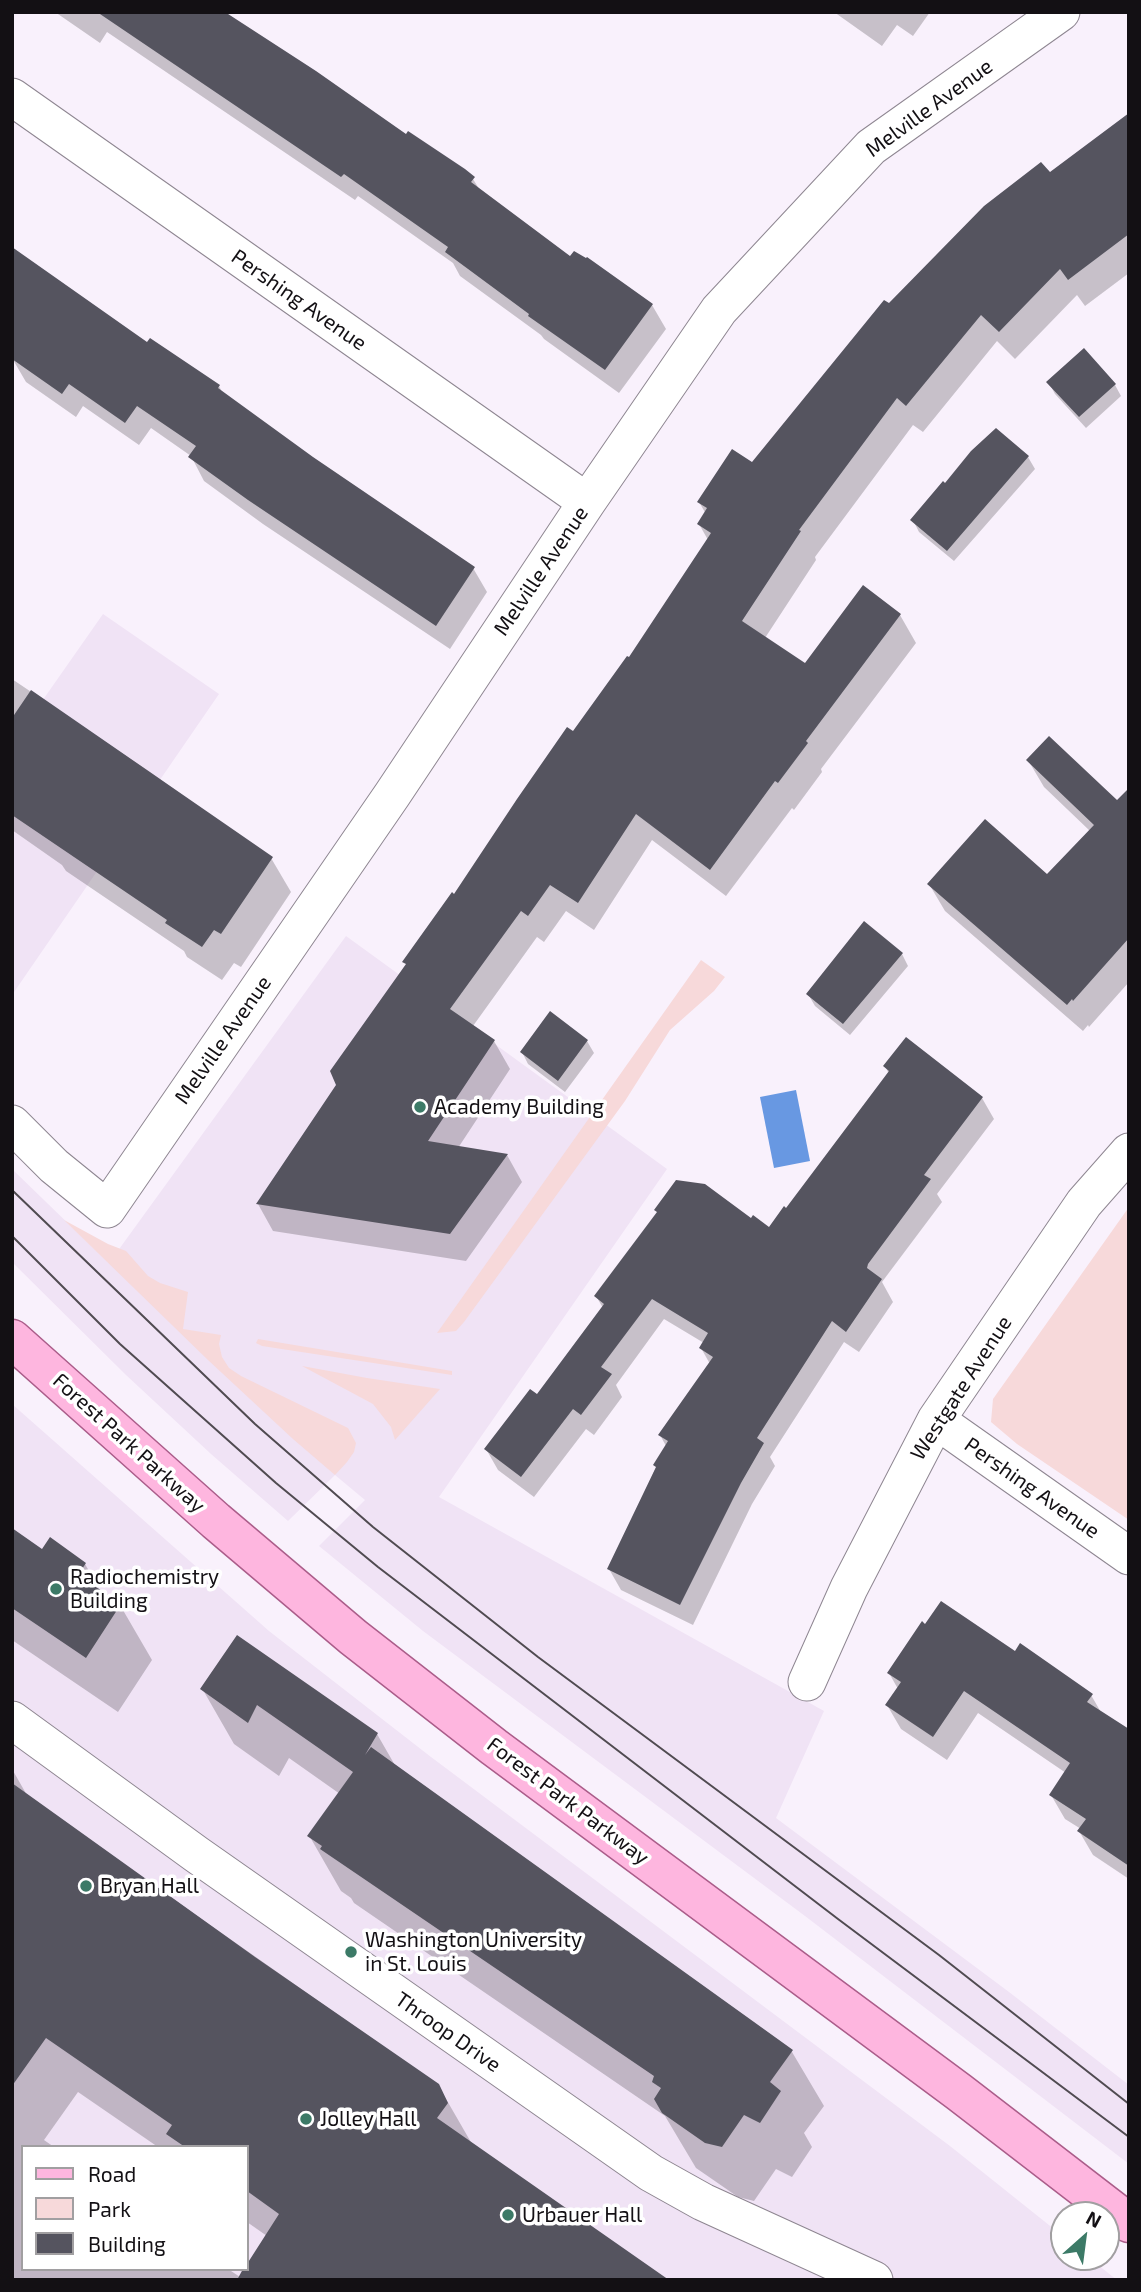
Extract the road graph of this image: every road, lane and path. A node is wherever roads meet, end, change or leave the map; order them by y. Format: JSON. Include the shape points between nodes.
{"nodes":[{"id":1,"x":1061,"y":12,"type":"edge"},
{"id":2,"x":12,"y":97,"type":"edge"},
{"id":3,"x":586,"y":502,"type":"junction"},
{"id":4,"x":12,"y":1124,"type":"edge"},
{"id":5,"x":1129,"y":1152,"type":"edge"},
{"id":6,"x":12,"y":1330,"type":"edge"},
{"id":7,"x":12,"y":1339,"type":"edge"},
{"id":8,"x":47,"y":1369,"type":"junction"},
{"id":9,"x":936,"y":1420,"type":"junction"},
{"id":10,"x":1129,"y":1556,"type":"edge"},
{"id":11,"x":807,"y":1682,"type":"dead end"},
{"id":12,"x":12,"y":1720,"type":"edge"},
{"id":13,"x":1122,"y":2220,"type":"edge"},
{"id":14,"x":874,"y":2280,"type":"edge"}],
"edges":[{"from":1,"to":3,"type":"street","name":"Melville Avenue","via":[[871,147],[719,310]]},
{"from":2,"to":3,"type":"street","name":"Pershing Avenue"},
{"from":3,"to":4,"type":"street","name":"Melville Avenue","via":[[392,795],[107,1209]]},
{"from":5,"to":9,"type":"street","name":"Westgate Avenue","via":[[1084,1203]]},
{"from":6,"to":8,"type":"main road","name":"Forest Park Parkway"},
{"from":7,"to":8,"type":"main road","name":"Forest Park Parkway"},
{"from":8,"to":13,"type":"main road","name":"Forest Park Parkway","via":[[353,1637],[959,2092]]},
{"from":9,"to":10,"type":"street","name":"Pershing Avenue"},
{"from":9,"to":11,"type":"street","name":"Westgate Avenue","via":[[849,1588]]},
{"from":12,"to":14,"type":"street","name":"Throop Drive","via":[[651,2173],[703,2202]]}]}
